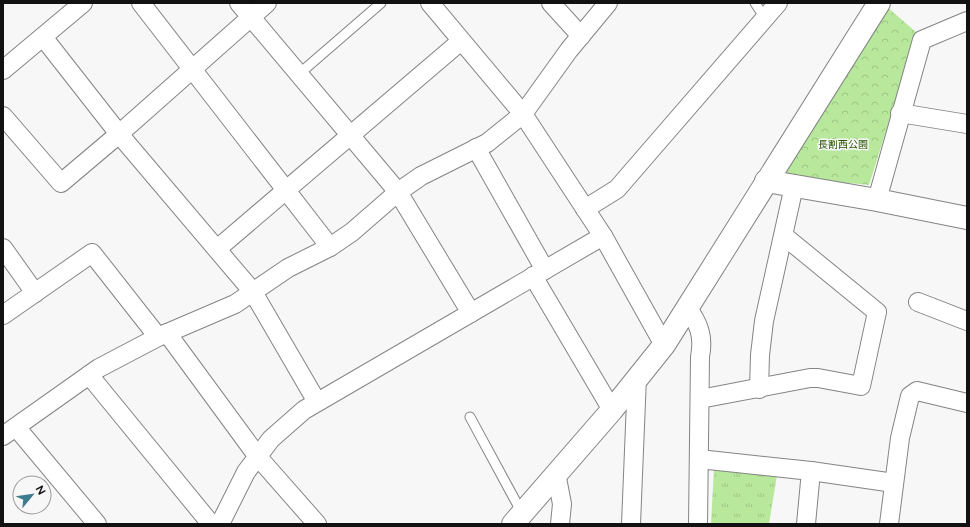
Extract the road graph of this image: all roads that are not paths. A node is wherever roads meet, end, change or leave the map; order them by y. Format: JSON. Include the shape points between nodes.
{"nodes":[{"id":1,"x":83,"y":3,"type":"edge"},
{"id":2,"x":141,"y":3,"type":"edge"},
{"id":3,"x":239,"y":3,"type":"edge"},
{"id":4,"x":267,"y":3,"type":"edge"},
{"id":5,"x":381,"y":3,"type":"edge"},
{"id":6,"x":430,"y":3,"type":"edge"},
{"id":7,"x":551,"y":3,"type":"edge"},
{"id":8,"x":608,"y":3,"type":"edge"},
{"id":9,"x":778,"y":3,"type":"edge"},
{"id":10,"x":879,"y":3,"type":"edge"},
{"id":11,"x":760,"y":10,"type":"edge"},
{"id":12,"x":251,"y":17,"type":"junction"},
{"id":13,"x":967,"y":21,"type":"edge"},
{"id":14,"x":581,"y":36,"type":"junction"},
{"id":15,"x":43,"y":37,"type":"junction"},
{"id":16,"x":461,"y":40,"type":"junction"},
{"id":17,"x":192,"y":69,"type":"junction"},
{"id":18,"x":3,"y":70,"type":"edge"},
{"id":19,"x":299,"y":74,"type":"junction"},
{"id":20,"x":900,"y":113,"type":"junction"},
{"id":21,"x":523,"y":114,"type":"junction"},
{"id":22,"x":3,"y":116,"type":"edge"},
{"id":23,"x":967,"y":124,"type":"edge"},
{"id":24,"x":119,"y":134,"type":"junction"},
{"id":25,"x":350,"y":135,"type":"junction"},
{"id":26,"x":476,"y":148,"type":"junction"},
{"id":27,"x":766,"y":181,"type":"junction"},
{"id":28,"x":794,"y":186,"type":"junction"},
{"id":29,"x":286,"y":190,"type":"junction"},
{"id":30,"x":398,"y":192,"type":"junction"},
{"id":31,"x":877,"y":200,"type":"junction"},
{"id":32,"x":585,"y":209,"type":"junction"},
{"id":33,"x":967,"y":218,"type":"edge"},
{"id":34,"x":603,"y":236,"type":"junction"},
{"id":35,"x":784,"y":236,"type":"junction"},
{"id":36,"x":330,"y":247,"type":"junction"},
{"id":37,"x":3,"y":248,"type":"edge"},
{"id":38,"x":217,"y":249,"type":"junction"},
{"id":39,"x":539,"y":273,"type":"junction"},
{"id":40,"x":253,"y":292,"type":"junction"},
{"id":41,"x":36,"y":293,"type":"junction"},
{"id":42,"x":918,"y":302,"type":"dead end"},
{"id":43,"x":687,"y":307,"type":"junction"},
{"id":44,"x":471,"y":313,"type":"junction"},
{"id":45,"x":3,"y":315,"type":"edge"},
{"id":46,"x":967,"y":321,"type":"edge"},
{"id":47,"x":163,"y":335,"type":"junction"},
{"id":48,"x":664,"y":345,"type":"junction"},
{"id":49,"x":89,"y":375,"type":"junction"},
{"id":50,"x":637,"y":377,"type":"junction"},
{"id":51,"x":759,"y":389,"type":"junction"},
{"id":52,"x":700,"y":399,"type":"junction"},
{"id":53,"x":317,"y":402,"type":"junction"},
{"id":54,"x":967,"y":403,"type":"edge"},
{"id":55,"x":612,"y":410,"type":"junction"},
{"id":56,"x":470,"y":417,"type":"dead end"},
{"id":57,"x":9,"y":432,"type":"edge"},
{"id":58,"x":258,"y":457,"type":"junction"},
{"id":59,"x":699,"y":459,"type":"junction"},
{"id":60,"x":811,"y":471,"type":"junction"},
{"id":61,"x":556,"y":473,"type":"junction"},
{"id":62,"x":894,"y":483,"type":"junction"},
{"id":63,"x":517,"y":519,"type":"edge"},
{"id":64,"x":96,"y":524,"type":"edge"},
{"id":65,"x":211,"y":524,"type":"edge"},
{"id":66,"x":220,"y":524,"type":"edge"},
{"id":67,"x":317,"y":524,"type":"edge"},
{"id":68,"x":560,"y":524,"type":"edge"},
{"id":69,"x":631,"y":524,"type":"edge"},
{"id":70,"x":698,"y":524,"type":"edge"},
{"id":71,"x":806,"y":524,"type":"edge"},
{"id":72,"x":889,"y":524,"type":"edge"}],
"edges":[{"from":1,"to":15,"type":"street"},
{"from":2,"to":17,"type":"street"},
{"from":3,"to":12,"type":"street"},
{"from":4,"to":12,"type":"street"},
{"from":5,"to":19,"type":"lane"},
{"from":6,"to":16,"type":"street"},
{"from":7,"to":14,"type":"street"},
{"from":8,"to":14,"type":"street"},
{"from":9,"to":11,"type":"street"},
{"from":10,"to":27,"type":"street"},
{"from":11,"to":32,"type":"street","via":[[617,189]]},
{"from":12,"to":17,"type":"street"},
{"from":12,"to":19,"type":"street"},
{"from":13,"to":20,"type":"street","via":[[922,40]]},
{"from":14,"to":21,"type":"street"},
{"from":15,"to":18,"type":"street"},
{"from":15,"to":24,"type":"street"},
{"from":16,"to":21,"type":"street"},
{"from":16,"to":25,"type":"street"},
{"from":17,"to":24,"type":"street"},
{"from":17,"to":29,"type":"street"},
{"from":19,"to":25,"type":"street"},
{"from":20,"to":23,"type":"street"},
{"from":20,"to":31,"type":"street"},
{"from":21,"to":26,"type":"street","via":[[487,143]]},
{"from":21,"to":32,"type":"street"},
{"from":22,"to":24,"type":"street","via":[[61,183]]},
{"from":24,"to":38,"type":"street"},
{"from":25,"to":29,"type":"street"},
{"from":25,"to":30,"type":"street"},
{"from":26,"to":30,"type":"street","via":[[421,176]]},
{"from":26,"to":39,"type":"street"},
{"from":27,"to":28,"type":"street"},
{"from":27,"to":43,"type":"street"},
{"from":28,"to":31,"type":"street"},
{"from":28,"to":35,"type":"street"},
{"from":29,"to":36,"type":"street"},
{"from":29,"to":38,"type":"street"},
{"from":30,"to":36,"type":"street","via":[[352,232]]},
{"from":30,"to":44,"type":"street"},
{"from":31,"to":33,"type":"street"},
{"from":32,"to":34,"type":"street"},
{"from":34,"to":39,"type":"street"},
{"from":34,"to":48,"type":"street"},
{"from":35,"to":51,"type":"street","via":[[764,321]]},
{"from":35,"to":51,"type":"street","via":[[877,312],[861,386],[810,378]]},
{"from":36,"to":40,"type":"street","via":[[288,268]]},
{"from":37,"to":41,"type":"street"},
{"from":38,"to":40,"type":"street"},
{"from":39,"to":44,"type":"street"},
{"from":39,"to":55,"type":"street"},
{"from":40,"to":47,"type":"street","via":[[236,304]]},
{"from":40,"to":53,"type":"street"},
{"from":41,"to":45,"type":"street"},
{"from":41,"to":47,"type":"street","via":[[92,253]]},
{"from":42,"to":46,"type":"street"},
{"from":43,"to":48,"type":"street"},
{"from":43,"to":52,"type":"street","via":[[698,325],[703,346],[700,358]]},
{"from":44,"to":53,"type":"street"},
{"from":47,"to":49,"type":"street"},
{"from":47,"to":58,"type":"street"},
{"from":48,"to":50,"type":"street"},
{"from":49,"to":57,"type":"street"},
{"from":49,"to":65,"type":"street"},
{"from":50,"to":55,"type":"street"},
{"from":50,"to":69,"type":"street"},
{"from":51,"to":52,"type":"street"},
{"from":52,"to":59,"type":"street"},
{"from":53,"to":58,"type":"street","via":[[271,439]]},
{"from":54,"to":62,"type":"street","via":[[916,390],[913,392],[900,438]]},
{"from":55,"to":61,"type":"street"},
{"from":56,"to":63,"type":"lane"},
{"from":57,"to":64,"type":"street"},
{"from":58,"to":66,"type":"street","via":[[246,472]]},
{"from":58,"to":67,"type":"street"},
{"from":59,"to":60,"type":"street"},
{"from":59,"to":70,"type":"street"},
{"from":60,"to":62,"type":"street"},
{"from":60,"to":71,"type":"street"},
{"from":61,"to":63,"type":"street"},
{"from":61,"to":68,"type":"street","via":[[562,504]]},
{"from":62,"to":72,"type":"street"}]}
